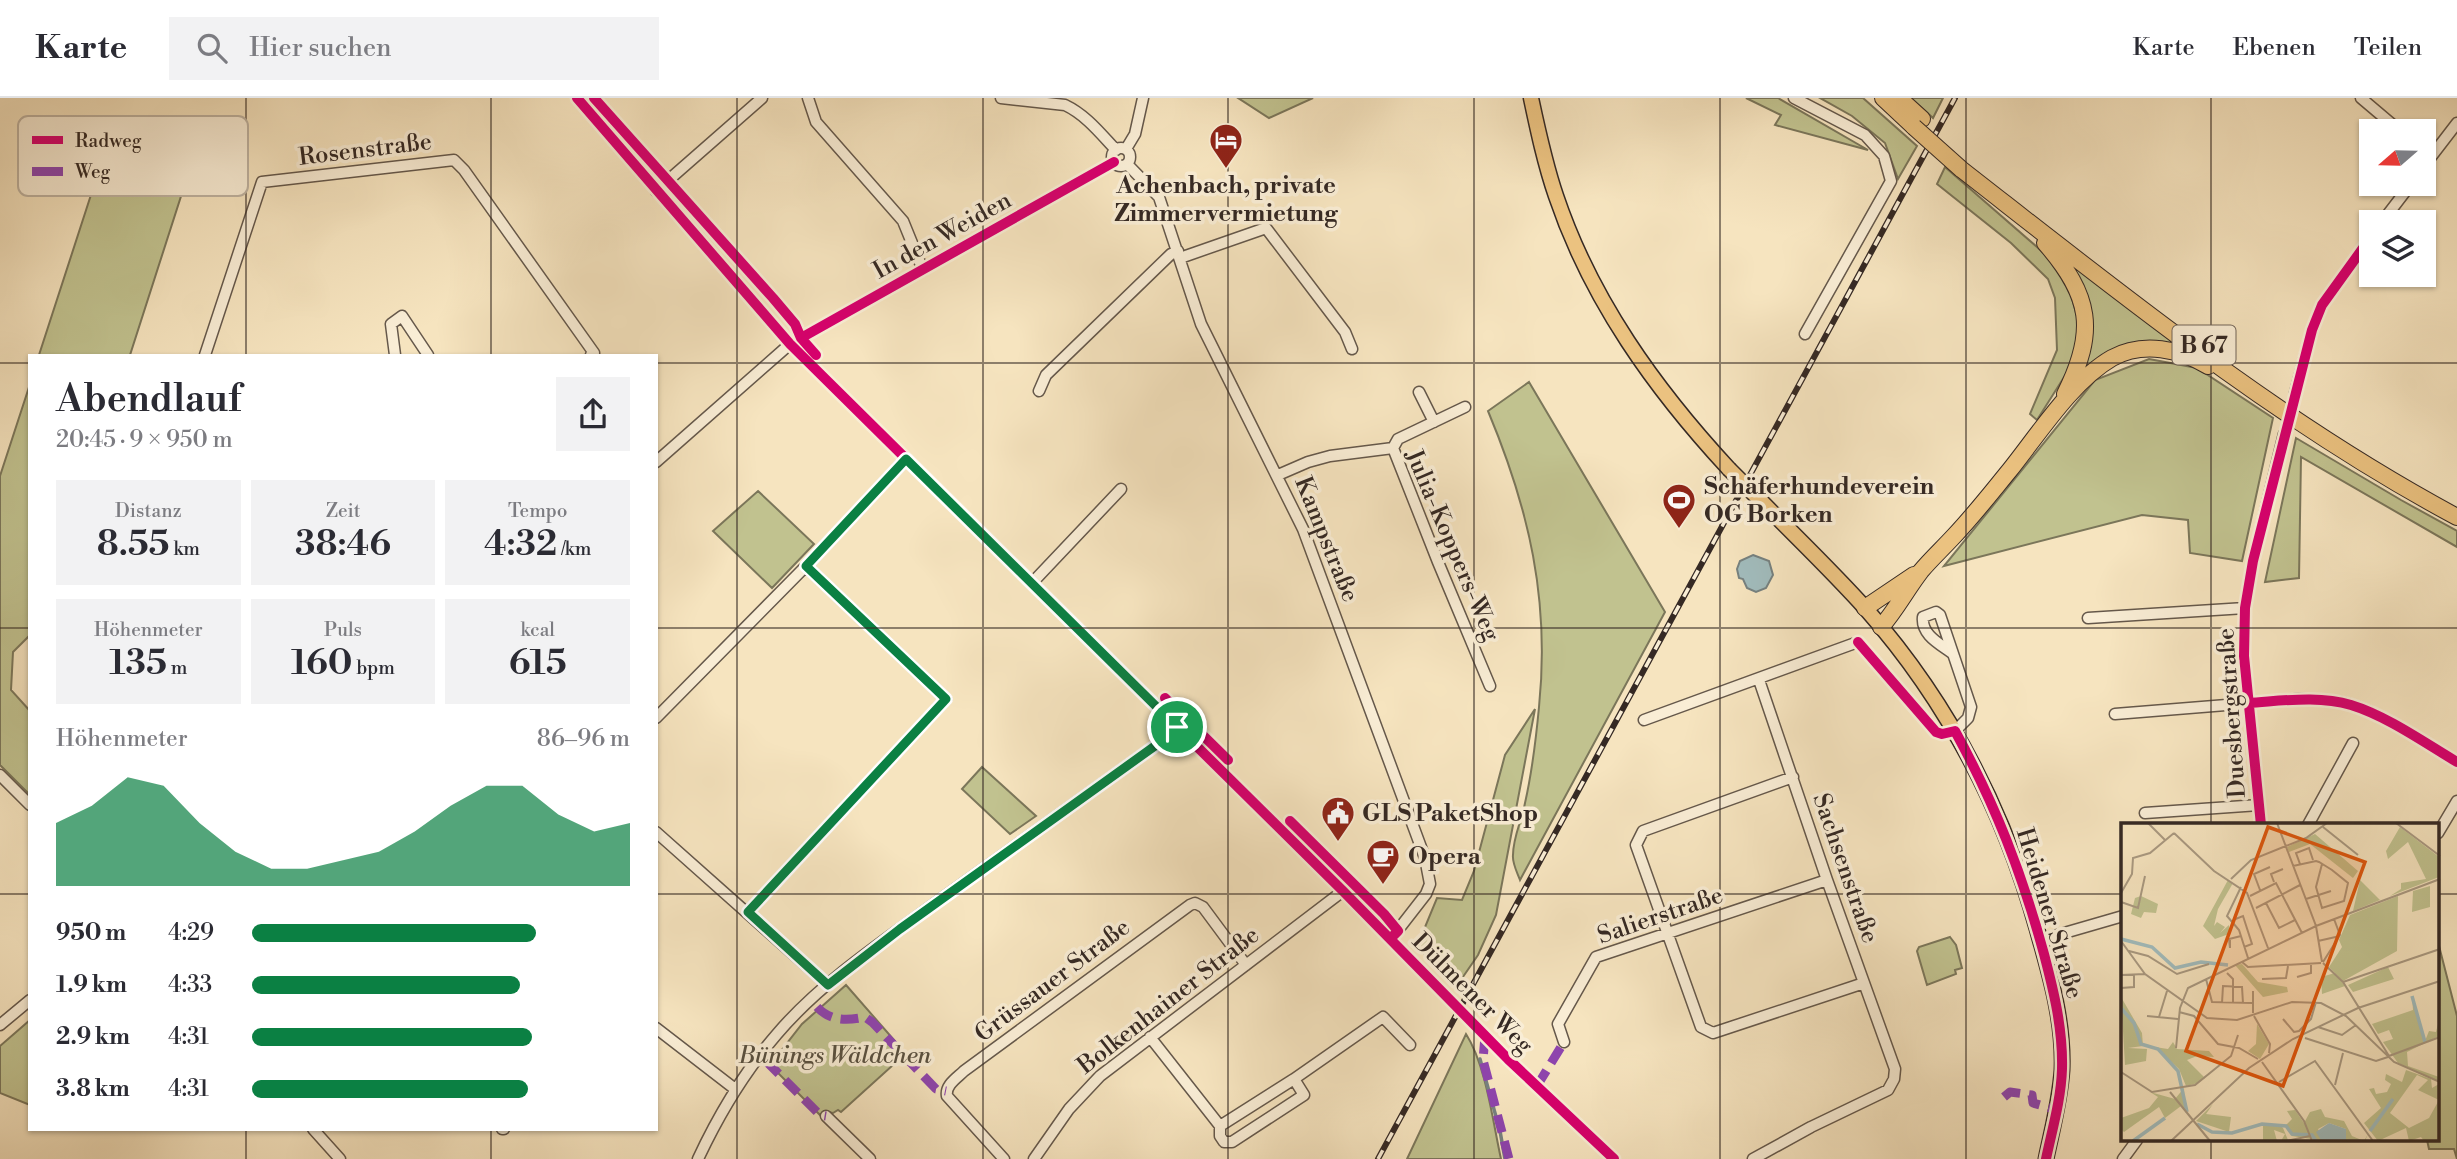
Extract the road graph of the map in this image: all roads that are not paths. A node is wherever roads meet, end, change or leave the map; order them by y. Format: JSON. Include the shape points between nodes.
{"nodes":[{"id":1,"x":577,"y":98,"type":"edge"},
{"id":2,"x":762,"y":98,"type":"edge"},
{"id":3,"x":807,"y":98,"type":"edge"},
{"id":4,"x":1001,"y":98,"type":"edge"},
{"id":5,"x":1143,"y":98,"type":"edge"},
{"id":6,"x":1531,"y":98,"type":"edge"},
{"id":7,"x":1794,"y":98,"type":"edge"},
{"id":8,"x":1883,"y":98,"type":"edge"},
{"id":9,"x":1899,"y":98,"type":"edge"},
{"id":10,"x":2361,"y":98,"type":"edge"},
{"id":11,"x":2386,"y":119,"type":"edge"},
{"id":12,"x":1918,"y":123,"type":"junction"},
{"id":13,"x":2457,"y":123,"type":"edge"},
{"id":14,"x":2436,"y":147,"type":"edge"},
{"id":15,"x":1121,"y":150,"type":"junction"},
{"id":16,"x":1114,"y":162,"type":"junction"},
{"id":17,"x":1127,"y":164,"type":"junction"},
{"id":18,"x":1965,"y":165,"type":"junction"},
{"id":19,"x":656,"y":191,"type":"junction"},
{"id":20,"x":2402,"y":196,"type":"edge"},
{"id":21,"x":2391,"y":210,"type":"edge"},
{"id":22,"x":2023,"y":217,"type":"junction"},
{"id":23,"x":1179,"y":254,"type":"junction"},
{"id":24,"x":2359,"y":254,"type":"edge"},
{"id":25,"x":923,"y":270,"type":"junction"},
{"id":26,"x":1805,"y":334,"type":"dead end"},
{"id":27,"x":790,"y":344,"type":"junction"},
{"id":28,"x":1352,"y":349,"type":"dead end"},
{"id":29,"x":205,"y":354,"type":"edge"},
{"id":30,"x":395,"y":354,"type":"edge"},
{"id":31,"x":427,"y":354,"type":"edge"},
{"id":32,"x":593,"y":354,"type":"edge"},
{"id":33,"x":1039,"y":391,"type":"dead end"},
{"id":34,"x":1419,"y":392,"type":"dead end"},
{"id":35,"x":2295,"y":393,"type":"tunnel mouth"},
{"id":36,"x":2268,"y":400,"type":"junction"},
{"id":37,"x":2060,"y":406,"type":"junction"},
{"id":38,"x":1465,"y":407,"type":"dead end"},
{"id":39,"x":1434,"y":422,"type":"junction"},
{"id":40,"x":2284,"y":434,"type":"tunnel mouth"},
{"id":41,"x":1393,"y":448,"type":"junction"},
{"id":42,"x":906,"y":459,"type":"junction"},
{"id":43,"x":658,"y":460,"type":"edge"},
{"id":44,"x":1278,"y":475,"type":"junction"},
{"id":45,"x":1121,"y":489,"type":"dead end"},
{"id":46,"x":2457,"y":505,"type":"edge"},
{"id":47,"x":2457,"y":517,"type":"edge"},
{"id":48,"x":806,"y":566,"type":"junction"},
{"id":49,"x":1922,"y":570,"type":"junction"},
{"id":50,"x":1032,"y":583,"type":"junction"},
{"id":51,"x":1864,"y":608,"type":"junction"},
{"id":52,"x":2245,"y":608,"type":"junction"},
{"id":53,"x":2088,"y":618,"type":"dead end"},
{"id":54,"x":1881,"y":627,"type":"junction"},
{"id":55,"x":1858,"y":642,"type":"dead end"},
{"id":56,"x":1952,"y":653,"type":"dead end"},
{"id":57,"x":1759,"y":680,"type":"junction"},
{"id":58,"x":1490,"y":686,"type":"dead end"},
{"id":59,"x":2248,"y":703,"type":"junction"},
{"id":60,"x":2116,"y":714,"type":"dead end"},
{"id":61,"x":658,"y":716,"type":"edge"},
{"id":62,"x":1644,"y":720,"type":"dead end"},
{"id":63,"x":1177,"y":727,"type":"junction"},
{"id":64,"x":1955,"y":730,"type":"junction"},
{"id":65,"x":2353,"y":743,"type":"dead end"},
{"id":66,"x":2457,"y":762,"type":"edge"},
{"id":67,"x":0,"y":775,"type":"edge"},
{"id":68,"x":1793,"y":777,"type":"junction"},
{"id":69,"x":2457,"y":801,"type":"edge"},
{"id":70,"x":28,"y":803,"type":"edge"},
{"id":71,"x":2259,"y":804,"type":"junction"},
{"id":72,"x":2145,"y":813,"type":"dead end"},
{"id":73,"x":2261,"y":823,"type":"edge"},
{"id":74,"x":2309,"y":823,"type":"edge"},
{"id":75,"x":2440,"y":830,"type":"edge"},
{"id":76,"x":658,"y":834,"type":"edge"},
{"id":77,"x":1827,"y":880,"type":"junction"},
{"id":78,"x":1343,"y":891,"type":"junction"},
{"id":79,"x":748,"y":912,"type":"junction"},
{"id":80,"x":2121,"y":917,"type":"edge"},
{"id":81,"x":1668,"y":934,"type":"junction"},
{"id":82,"x":1391,"y":939,"type":"junction"},
{"id":83,"x":2040,"y":940,"type":"junction"},
{"id":84,"x":1246,"y":965,"type":"junction"},
{"id":85,"x":1864,"y":983,"type":"junction"},
{"id":86,"x":828,"y":985,"type":"junction"},
{"id":87,"x":28,"y":1002,"type":"edge"},
{"id":88,"x":0,"y":1025,"type":"edge"},
{"id":89,"x":658,"y":1030,"type":"edge"},
{"id":90,"x":1150,"y":1037,"type":"junction"},
{"id":91,"x":1564,"y":1042,"type":"dead end"},
{"id":92,"x":1410,"y":1045,"type":"dead end"},
{"id":93,"x":1294,"y":1079,"type":"junction"},
{"id":94,"x":735,"y":1089,"type":"junction"},
{"id":95,"x":826,"y":1116,"type":"dead end"},
{"id":96,"x":1220,"y":1126,"type":"junction"},
{"id":97,"x":315,"y":1131,"type":"edge"},
{"id":98,"x":2136,"y":1142,"type":"edge"},
{"id":99,"x":340,"y":1159,"type":"edge"},
{"id":100,"x":698,"y":1159,"type":"edge"},
{"id":101,"x":870,"y":1159,"type":"edge"},
{"id":102,"x":1004,"y":1159,"type":"edge"},
{"id":103,"x":1034,"y":1159,"type":"edge"},
{"id":104,"x":1614,"y":1159,"type":"edge"},
{"id":105,"x":1753,"y":1159,"type":"edge"},
{"id":106,"x":2046,"y":1159,"type":"edge"},
{"id":107,"x":2123,"y":1159,"type":"edge"}],
"edges":[{"from":1,"to":19,"type":"street","name":"Dülmener Weg"},
{"from":2,"to":19,"type":"street"},
{"from":3,"to":25,"type":"street","via":[[816,122],[902,221]]},
{"from":4,"to":15,"type":"street","via":[[1065,106],[1085,117]]},
{"from":5,"to":15,"type":"street","via":[[1135,134]]},
{"from":6,"to":51,"type":"main road","name":"Heidener Straße","bridge":true,"via":[[1557,198],[1609,312],[1659,387],[1729,469]]},
{"from":7,"to":26,"type":"street","via":[[1865,135],[1884,156],[1891,181]]},
{"from":8,"to":12,"type":"highway","number":"B 67"},
{"from":9,"to":12,"type":"highway","number":"B 67"},
{"from":10,"to":11,"type":"street"},
{"from":12,"to":18,"type":"highway","number":"B 67"},
{"from":13,"to":14,"type":"street"},
{"from":15,"to":16,"type":"street","via":[[1113,154]]},
{"from":15,"to":17,"type":"street","via":[[1130,156]]},
{"from":16,"to":17,"type":"street"},
{"from":16,"to":25,"type":"street","name":"In den Weiden"},
{"from":17,"to":23,"type":"street","name":"Kampstraße","via":[[1159,197]]},
{"from":18,"to":22,"type":"highway","number":"B 67"},
{"from":18,"to":46,"type":"highway","number":"B 67","via":[[2167,319],[2299,411]]},
{"from":19,"to":27,"type":"street","name":"Dülmener Weg"},
{"from":20,"to":21,"type":"street"},
{"from":22,"to":36,"type":"highway","number":"B 67"},
{"from":22,"to":37,"type":"highway","via":[[2066,267],[2083,307],[2084,347]]},
{"from":23,"to":28,"type":"street","via":[[1266,228],[1345,332]]},
{"from":23,"to":33,"type":"street","via":[[1171,254],[1046,375]]},
{"from":23,"to":44,"type":"street","name":"Kampstraße","via":[[1201,324]]},
{"from":24,"to":35,"type":"street","via":[[2322,305]]},
{"from":25,"to":27,"type":"street","name":"In den Weiden"},
{"from":27,"to":42,"type":"street","name":"Dülmener Weg"},
{"from":27,"to":43,"type":"street","name":"In den Weiden"},
{"from":29,"to":32,"type":"street","name":"Rosenstraße","via":[[262,182],[454,160]]},
{"from":30,"to":31,"type":"street","via":[[391,324],[402,316]]},
{"from":34,"to":39,"type":"street"},
{"from":36,"to":37,"type":"highway","via":[[2195,358],[2150,348],[2113,358]]},
{"from":36,"to":47,"type":"highway","number":"B 67"},
{"from":37,"to":49,"type":"highway"},
{"from":38,"to":39,"type":"street"},
{"from":39,"to":41,"type":"street","via":[[1398,439]]},
{"from":40,"to":52,"type":"street","name":"Duesbergstraße"},
{"from":41,"to":44,"type":"street","name":"Julia-Koppers-Weg","via":[[1330,456]]},
{"from":41,"to":58,"type":"street","name":"Julia-Koppers-Weg"},
{"from":42,"to":48,"type":"street"},
{"from":42,"to":50,"type":"street","name":"Dülmener Weg"},
{"from":44,"to":82,"type":"street","name":"Kampstraße","via":[[1303,529],[1424,858],[1430,884],[1426,894]]},
{"from":45,"to":50,"type":"street"},
{"from":48,"to":61,"type":"street"},
{"from":48,"to":79,"type":"street","via":[[946,699]]},
{"from":49,"to":51,"type":"highway"},
{"from":49,"to":54,"type":"highway"},
{"from":50,"to":63,"type":"street","name":"Dülmener Weg"},
{"from":51,"to":54,"type":"main road","name":"Heidener Straße"},
{"from":52,"to":53,"type":"street"},
{"from":52,"to":59,"type":"street","name":"Duesbergstraße"},
{"from":54,"to":64,"type":"main road","name":"Heidener Straße"},
{"from":55,"to":57,"type":"street"},
{"from":56,"to":64,"type":"street","via":[[1971,707],[1968,718]]},
{"from":57,"to":62,"type":"street"},
{"from":57,"to":68,"type":"street","name":"Sachsenstraße"},
{"from":59,"to":60,"type":"street"},
{"from":59,"to":66,"type":"street","via":[[2300,699],[2352,705]]},
{"from":59,"to":71,"type":"street","name":"Duesbergstraße"},
{"from":63,"to":78,"type":"street","name":"Dülmener Weg"},
{"from":63,"to":86,"type":"street"},
{"from":64,"to":83,"type":"main road","name":"Heidener Straße","via":[[1998,816]]},
{"from":65,"to":74,"type":"street"},
{"from":67,"to":70,"type":"street"},
{"from":68,"to":77,"type":"street","name":"Sachsenstraße"},
{"from":68,"to":81,"type":"street","via":[[1643,831],[1636,845]]},
{"from":69,"to":75,"type":"street"},
{"from":71,"to":72,"type":"street"},
{"from":71,"to":73,"type":"street","name":"Duesbergstraße"},
{"from":76,"to":79,"type":"street"},
{"from":77,"to":81,"type":"street","name":"Salierstraße"},
{"from":77,"to":85,"type":"street","name":"Sachsenstraße"},
{"from":78,"to":82,"type":"street","name":"Dülmener Weg"},
{"from":78,"to":84,"type":"street","name":"Bolkenhainer Straße"},
{"from":79,"to":86,"type":"street"},
{"from":80,"to":83,"type":"street"},
{"from":81,"to":85,"type":"street","via":[[1701,1027],[1713,1033]]},
{"from":81,"to":91,"type":"street","name":"Salierstraße","via":[[1596,957],[1558,1024]]},
{"from":82,"to":104,"type":"street","name":"Dülmener Weg"},
{"from":83,"to":106,"type":"main road","name":"Heidener Straße","via":[[2058,1011],[2062,1071]]},
{"from":84,"to":90,"type":"street","name":"Bolkenhainer Straße"},
{"from":84,"to":102,"type":"street","name":"Grüssauer Straße","via":[[1203,907],[1195,903],[964,1071],[949,1085],[947,1096]]},
{"from":85,"to":105,"type":"street","name":"Sachsenstraße","via":[[1895,1069],[1888,1090]]},
{"from":86,"to":94,"type":"street","via":[[778,1032]]},
{"from":87,"to":88,"type":"street"},
{"from":89,"to":94,"type":"street"},
{"from":90,"to":96,"type":"street"},
{"from":90,"to":103,"type":"street","name":"Bolkenhainer Straße","via":[[1100,1076],[1069,1109]]},
{"from":92,"to":93,"type":"street","via":[[1384,1017]]},
{"from":93,"to":96,"type":"street"},
{"from":93,"to":96,"type":"street","via":[[1304,1095],[1232,1142],[1224,1142]]},
{"from":94,"to":100,"type":"street"},
{"from":95,"to":101,"type":"street"},
{"from":97,"to":99,"type":"street"},
{"from":98,"to":107,"type":"street"}]}
